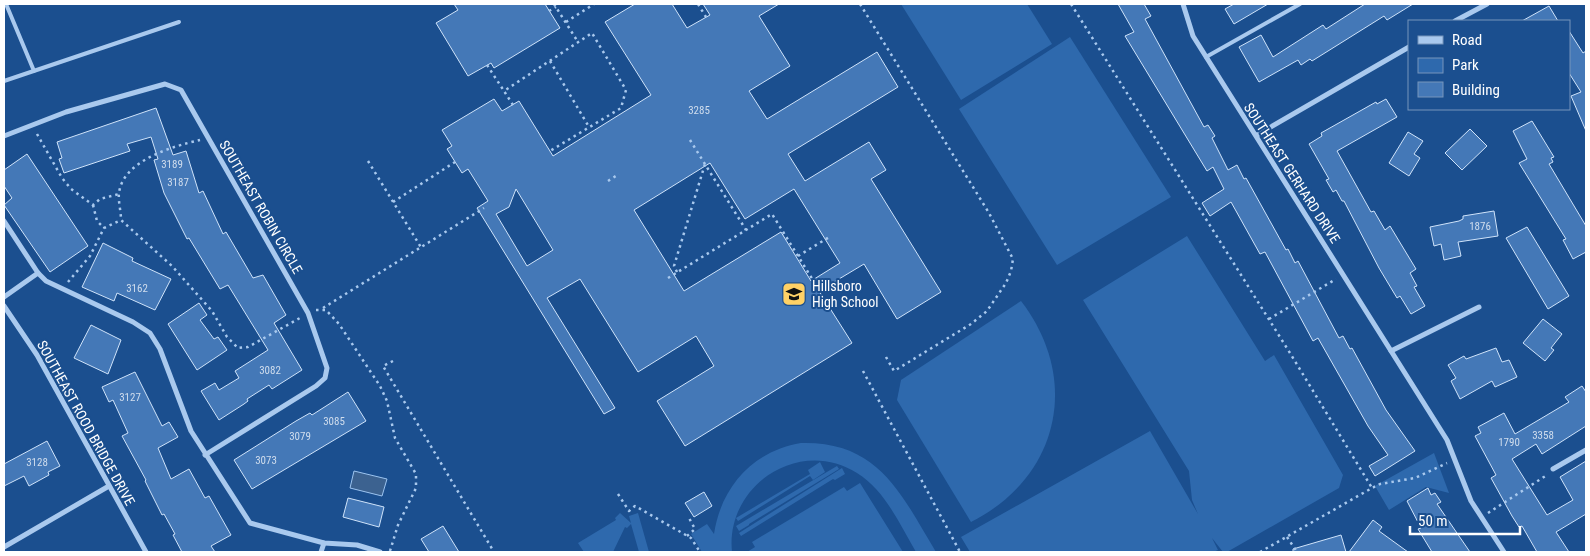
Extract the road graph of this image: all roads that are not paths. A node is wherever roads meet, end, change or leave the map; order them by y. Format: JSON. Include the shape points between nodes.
{"nodes":[{"id":1,"x":6,"y":4,"type":"edge"},
{"id":2,"x":1183,"y":4,"type":"edge"},
{"id":3,"x":1300,"y":4,"type":"edge"},
{"id":4,"x":1487,"y":4,"type":"edge"},
{"id":5,"x":1457,"y":20,"type":"edge"},
{"id":6,"x":179,"y":22,"type":"dead end"},
{"id":7,"x":1408,"y":48,"type":"edge"},
{"id":8,"x":1206,"y":57,"type":"junction"},
{"id":9,"x":34,"y":71,"type":"junction"},
{"id":10,"x":4,"y":81,"type":"edge"},
{"id":11,"x":1257,"y":135,"type":"junction"},
{"id":12,"x":4,"y":136,"type":"edge"},
{"id":13,"x":4,"y":221,"type":"edge"},
{"id":14,"x":38,"y":273,"type":"junction"},
{"id":15,"x":4,"y":297,"type":"edge"},
{"id":16,"x":4,"y":306,"type":"edge"},
{"id":17,"x":1478,"y":306,"type":"dead end"},
{"id":18,"x":1391,"y":351,"type":"junction"},
{"id":19,"x":1586,"y":450,"type":"edge"},
{"id":20,"x":205,"y":456,"type":"junction"},
{"id":21,"x":1553,"y":469,"type":"road end"},
{"id":22,"x":109,"y":486,"type":"junction"},
{"id":23,"x":324,"y":543,"type":"junction"},
{"id":24,"x":4,"y":547,"type":"edge"},
{"id":25,"x":146,"y":552,"type":"edge"},
{"id":26,"x":321,"y":552,"type":"edge"},
{"id":27,"x":380,"y":552,"type":"edge"},
{"id":28,"x":1504,"y":552,"type":"edge"}],
"edges":[{"from":1,"to":9,"type":"lane"},
{"from":2,"to":8,"type":"street","name":"SOUTHEAST GERHARD DRIVE","via":[[1193,36]]},
{"from":3,"to":8,"type":"lane"},
{"from":4,"to":5,"type":"street"},
{"from":6,"to":9,"type":"lane"},
{"from":7,"to":11,"type":"street"},
{"from":8,"to":11,"type":"street","name":"SOUTHEAST GERHARD DRIVE"},
{"from":9,"to":10,"type":"lane"},
{"from":11,"to":18,"type":"street","name":"SOUTHEAST GERHARD DRIVE"},
{"from":12,"to":20,"type":"street","name":"SOUTHEAST ROBIN CIRCLE","via":[[66,112],[165,84],[181,90],[308,313],[327,368],[324,378],[316,386]]},
{"from":13,"to":14,"type":"street"},
{"from":14,"to":15,"type":"street"},
{"from":14,"to":20,"type":"street","via":[[46,281],[150,333],[160,349],[191,431]]},
{"from":16,"to":22,"type":"street","name":"SOUTHEAST ROOD BRIDGE DRIVE","via":[[37,355]]},
{"from":17,"to":18,"type":"street"},
{"from":18,"to":28,"type":"street","name":"SOUTHEAST GERHARD DRIVE","via":[[1447,440],[1472,501]]},
{"from":19,"to":21,"type":"street"},
{"from":20,"to":23,"type":"street","via":[[250,522]]},
{"from":22,"to":24,"type":"street"},
{"from":22,"to":25,"type":"street","name":"SOUTHEAST ROOD BRIDGE DRIVE"},
{"from":23,"to":26,"type":"street"},
{"from":23,"to":27,"type":"street","via":[[357,545]]}]}
